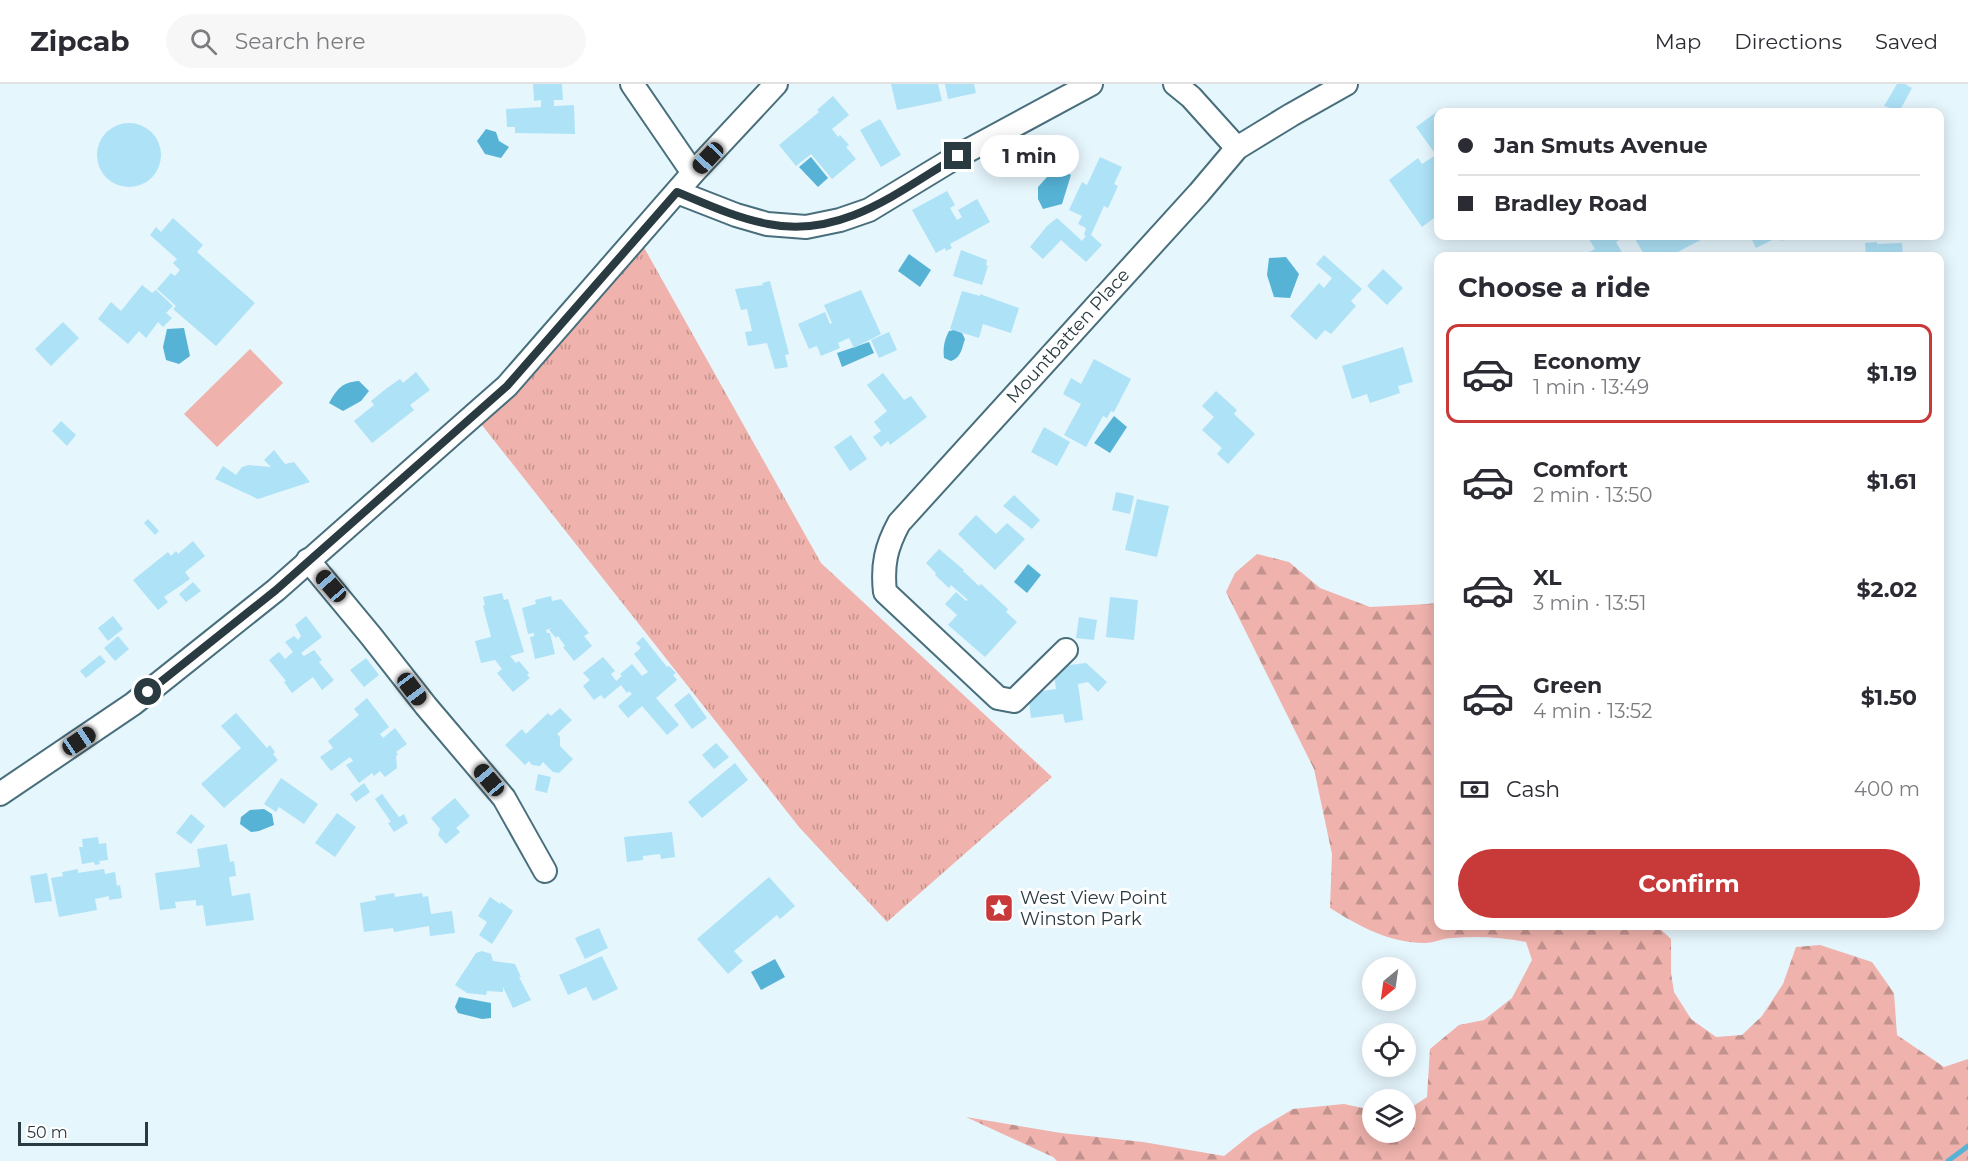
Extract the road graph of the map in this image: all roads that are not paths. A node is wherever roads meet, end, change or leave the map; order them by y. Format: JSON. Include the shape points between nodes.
{"nodes":[{"id":1,"x":632,"y":84,"type":"edge"},
{"id":2,"x":776,"y":84,"type":"edge"},
{"id":3,"x":1091,"y":84,"type":"edge"},
{"id":4,"x":1175,"y":84,"type":"edge"},
{"id":5,"x":1346,"y":84,"type":"edge"},
{"id":6,"x":1237,"y":148,"type":"junction"},
{"id":7,"x":693,"y":173,"type":"junction"},
{"id":8,"x":677,"y":192,"type":"junction"},
{"id":9,"x":308,"y":560,"type":"junction"},
{"id":10,"x":1066,"y":650,"type":"dead end"},
{"id":11,"x":0,"y":794,"type":"edge"},
{"id":12,"x":545,"y":871,"type":"dead end"}],
"edges":[{"from":1,"to":7,"type":"street"},
{"from":2,"to":7,"type":"street"},
{"from":3,"to":8,"type":"street","via":[[958,156],[869,210],[840,220],[806,227],[767,224]]},
{"from":4,"to":6,"type":"street"},
{"from":5,"to":6,"type":"street","name":"Mountbatten Place"},
{"from":6,"to":10,"type":"street","name":"Mountbatten Place","via":[[898,523],[889,542],[885,592],[998,698],[1014,701]]},
{"from":7,"to":8,"type":"street"},
{"from":8,"to":9,"type":"street","via":[[507,386]]},
{"from":9,"to":11,"type":"street","via":[[133,704]]},
{"from":9,"to":12,"type":"street","via":[[504,798]]}]}
